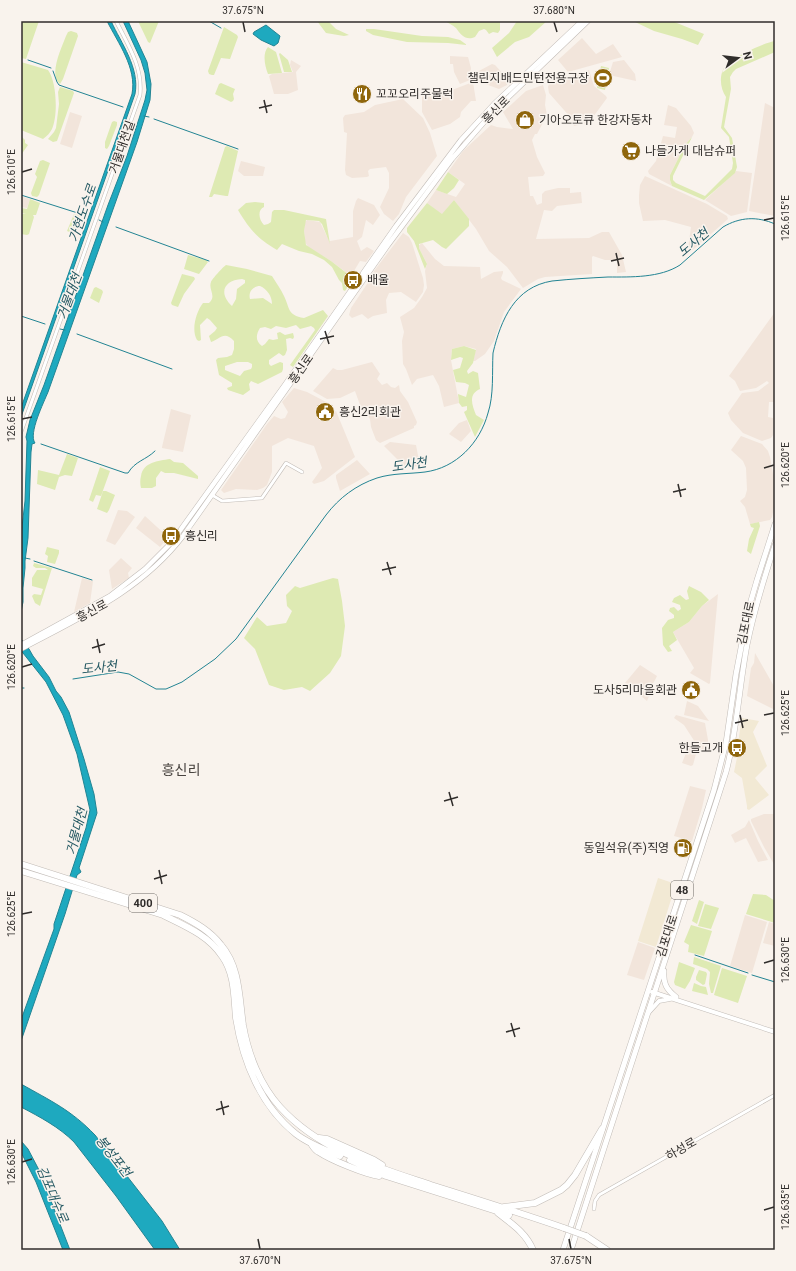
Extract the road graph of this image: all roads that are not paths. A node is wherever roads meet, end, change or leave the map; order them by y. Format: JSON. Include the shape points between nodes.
{"nodes":[{"id":1,"x":116,"y":21,"type":"edge"},
{"id":2,"x":582,"y":21,"type":"edge"},
{"id":3,"x":588,"y":21,"type":"edge"},
{"id":4,"x":21,"y":432,"type":"edge"},
{"id":5,"x":302,"y":472,"type":"dead end"},
{"id":6,"x":212,"y":494,"type":"junction"},
{"id":7,"x":775,"y":524,"type":"edge"},
{"id":8,"x":775,"y":544,"type":"edge"},
{"id":9,"x":30,"y":642,"type":"junction"},
{"id":10,"x":21,"y":645,"type":"edge"},
{"id":11,"x":21,"y":649,"type":"edge"},
{"id":12,"x":21,"y":864,"type":"edge"},
{"id":13,"x":21,"y":871,"type":"edge"},
{"id":14,"x":60,"y":880,"type":"junction"},
{"id":15,"x":84,"y":887,"type":"junction"},
{"id":16,"x":664,"y":962,"type":"junction"},
{"id":17,"x":649,"y":990,"type":"junction"},
{"id":18,"x":655,"y":992,"type":"junction"},
{"id":19,"x":675,"y":998,"type":"junction"},
{"id":20,"x":648,"y":1013,"type":"junction"},
{"id":21,"x":775,"y":1031,"type":"edge"},
{"id":22,"x":775,"y":1095,"type":"edge"},
{"id":23,"x":602,"y":1130,"type":"junction"},
{"id":24,"x":500,"y":1208,"type":"junction"},
{"id":25,"x":594,"y":1209,"type":"dead end"},
{"id":26,"x":493,"y":1210,"type":"junction"},
{"id":27,"x":563,"y":1230,"type":"junction"},
{"id":28,"x":585,"y":1238,"type":"junction"},
{"id":29,"x":533,"y":1250,"type":"edge"},
{"id":30,"x":563,"y":1250,"type":"edge"},
{"id":31,"x":571,"y":1250,"type":"edge"},
{"id":32,"x":601,"y":1250,"type":"edge"},
{"id":33,"x":607,"y":1250,"type":"edge"}],
"edges":[{"from":1,"to":4,"type":"street","name":"거물대천길","via":[[137,63],[140,95]]},
{"from":2,"to":9,"type":"main road","name":"흥신로","via":[[494,104],[461,140],[396,226],[171,543],[145,569],[110,596]]},
{"from":3,"to":6,"type":"main road","name":"흥신로","via":[[492,113],[456,154],[388,245]]},
{"from":5,"to":6,"type":"street","via":[[286,463],[262,498],[222,501]]},
{"from":6,"to":9,"type":"main road","name":"흥신로","via":[[178,543],[136,583],[111,601]]},
{"from":7,"to":17,"type":"main road","name":"김포대로","number":"48","via":[[748,611],[723,757]]},
{"from":8,"to":16,"type":"main road","name":"김포대로","number":"48","via":[[756,603],[731,752]]},
{"from":9,"to":10,"type":"main road","name":"흥신로"},
{"from":9,"to":11,"type":"main road","name":"흥신로"},
{"from":12,"to":14,"type":"highway","number":"400"},
{"from":13,"to":14,"type":"highway","number":"400"},
{"from":14,"to":15,"type":"highway","number":"400"},
{"from":15,"to":24,"type":"highway","number":"400","via":[[180,915],[199,925],[222,945],[232,962],[239,986],[250,1054],[264,1085],[280,1108],[301,1126],[340,1152]]},
{"from":15,"to":26,"type":"highway","number":"400","via":[[185,925],[203,936],[222,957],[232,979],[241,1041],[256,1084],[264,1098],[296,1134],[309,1143],[386,1176]]},
{"from":16,"to":18,"type":"main road","name":"김포대로","number":"48"},
{"from":16,"to":19,"type":"main road","via":[[664,983]]},
{"from":17,"to":18,"type":"street"},
{"from":17,"to":23,"type":"main road","name":"김포대로","number":"48"},
{"from":18,"to":19,"type":"street"},
{"from":18,"to":20,"type":"main road","name":"김포대로","number":"48"},
{"from":19,"to":20,"type":"street","via":[[659,1001]]},
{"from":19,"to":21,"type":"street"},
{"from":20,"to":31,"type":"main road","name":"김포대로","number":"48"},
{"from":22,"to":25,"type":"street","name":"하성로","via":[[606,1191],[597,1198]]},
{"from":23,"to":24,"type":"highway","via":[[575,1175],[561,1190],[535,1203]]},
{"from":23,"to":30,"type":"main road","name":"김포대로","number":"48"},
{"from":24,"to":27,"type":"highway"},
{"from":26,"to":27,"type":"highway"},
{"from":26,"to":29,"type":"highway","via":[[517,1228],[530,1242]]},
{"from":27,"to":28,"type":"highway","bridge":true},
{"from":28,"to":32,"type":"highway"},
{"from":28,"to":33,"type":"highway"}]}
